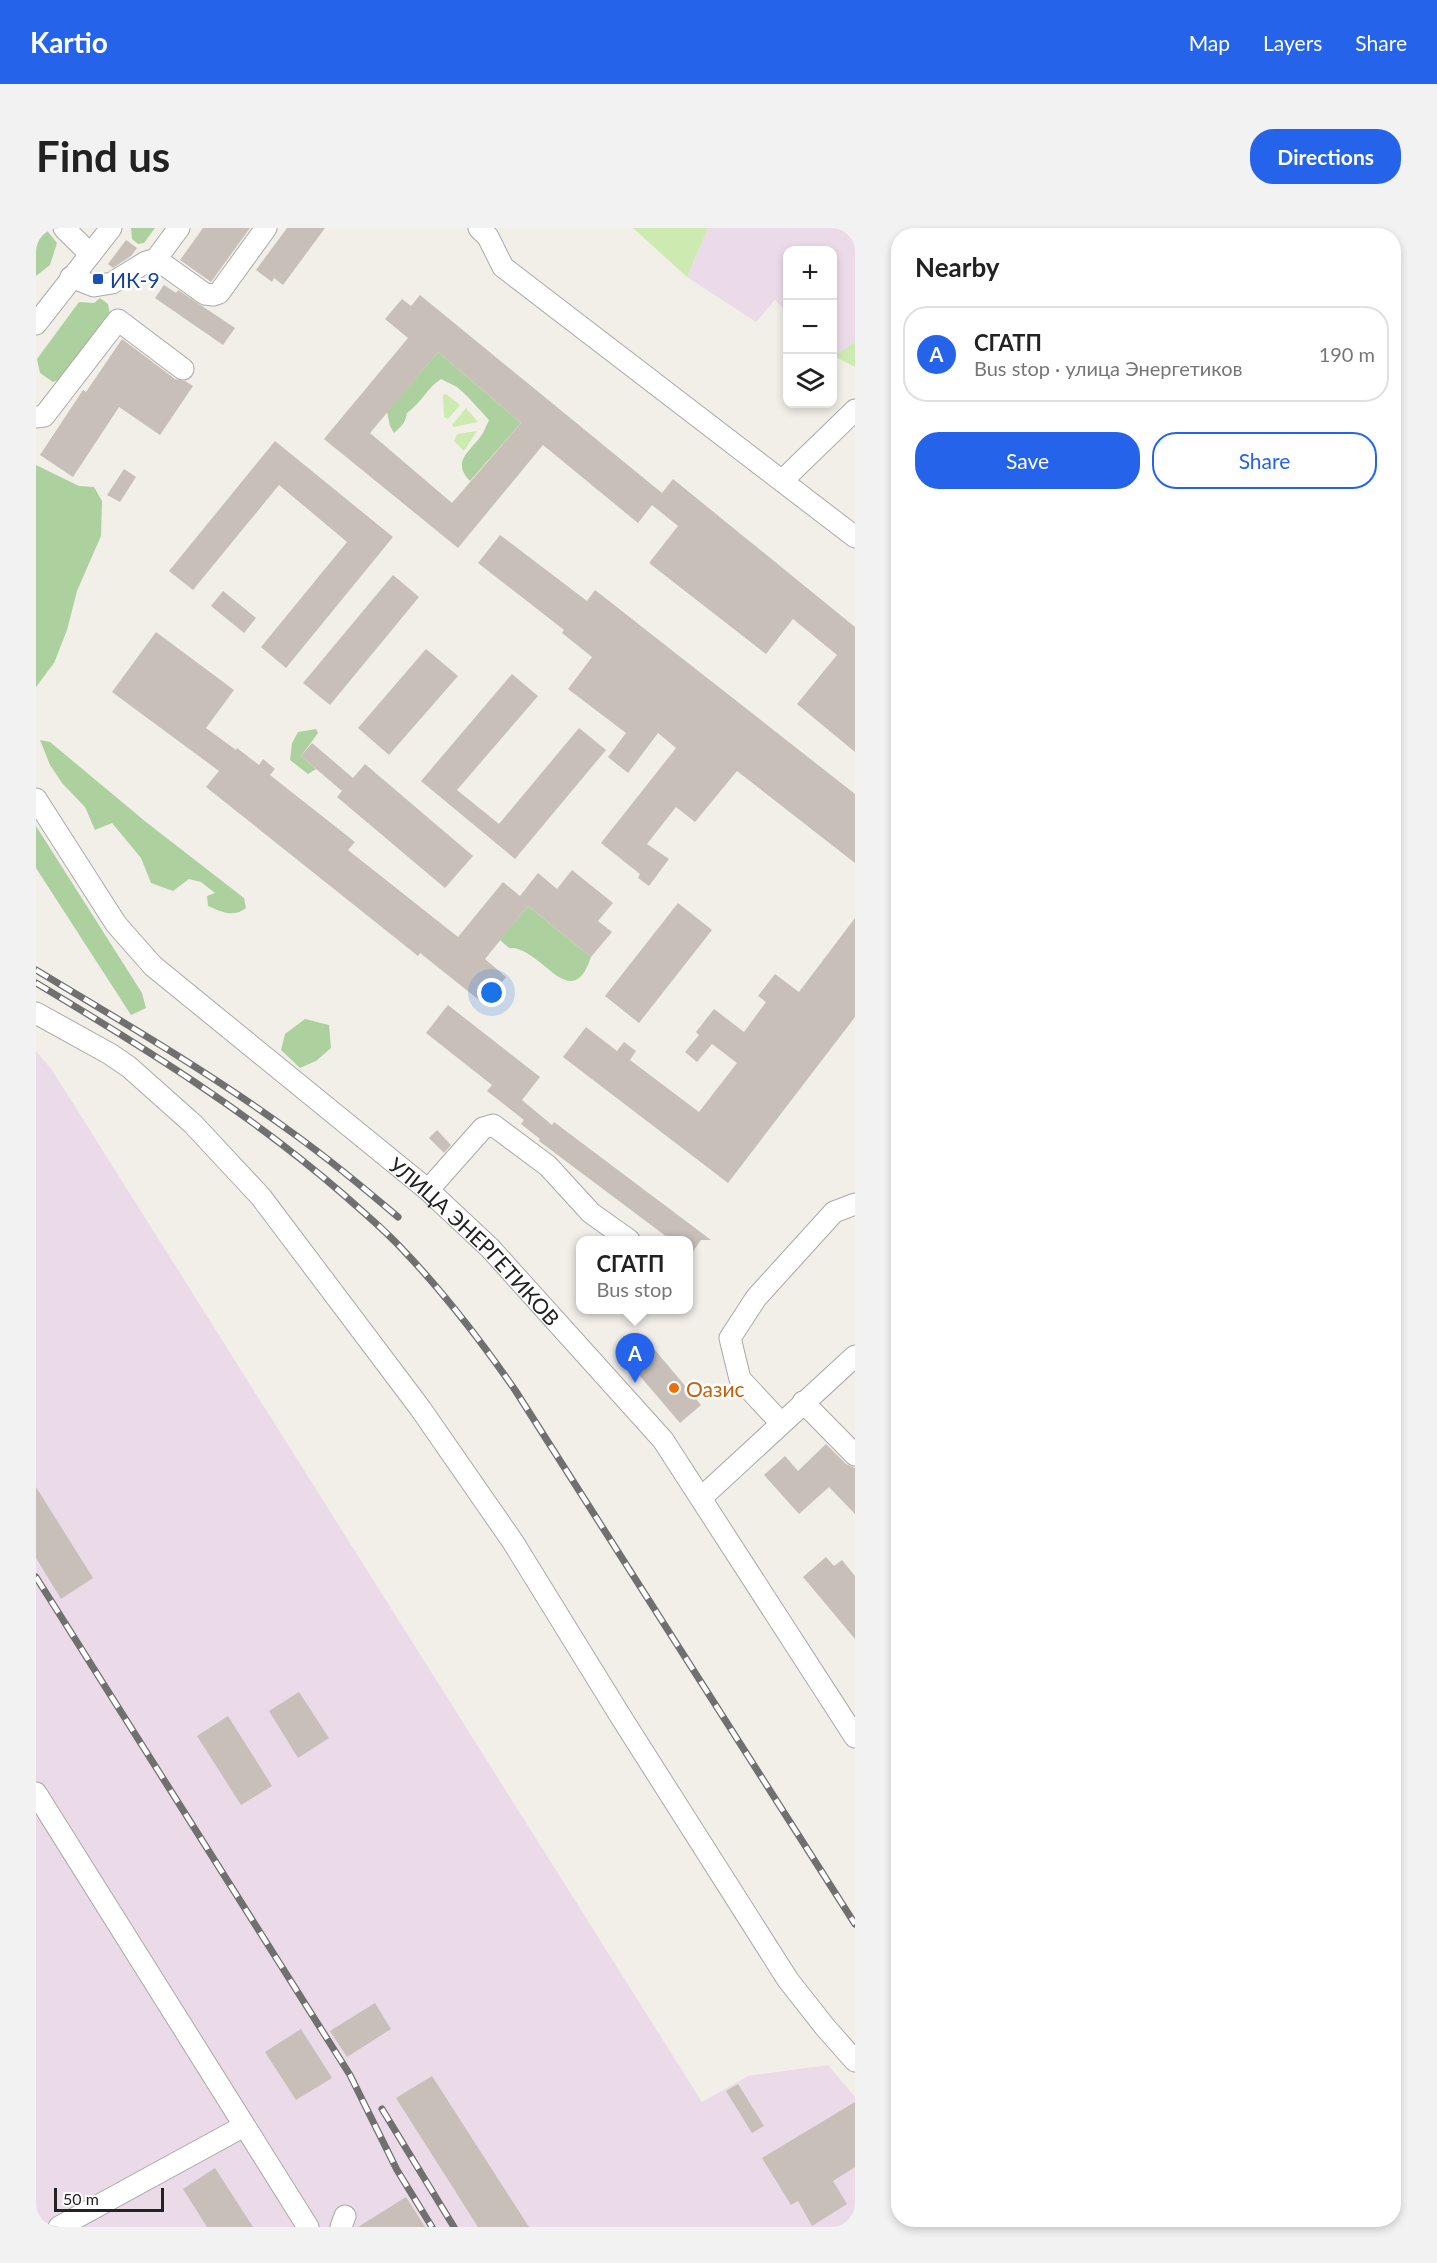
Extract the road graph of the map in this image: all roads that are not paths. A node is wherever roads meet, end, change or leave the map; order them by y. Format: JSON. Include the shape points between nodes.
{"nodes":[{"id":1,"x":64,"y":228,"type":"edge"},
{"id":2,"x":111,"y":228,"type":"edge"},
{"id":3,"x":179,"y":228,"type":"edge"},
{"id":4,"x":266,"y":228,"type":"edge"},
{"id":5,"x":488,"y":231,"type":"edge"},
{"id":6,"x":90,"y":254,"type":"junction"},
{"id":7,"x":156,"y":259,"type":"junction"},
{"id":8,"x":71,"y":278,"type":"junction"},
{"id":9,"x":36,"y":324,"type":"edge"},
{"id":10,"x":183,"y":369,"type":"dead end"},
{"id":11,"x":855,"y":410,"type":"edge"},
{"id":12,"x":36,"y":417,"type":"edge"},
{"id":13,"x":783,"y":480,"type":"junction"},
{"id":14,"x":855,"y":537,"type":"edge"},
{"id":15,"x":36,"y":800,"type":"edge"},
{"id":16,"x":36,"y":1013,"type":"edge"},
{"id":17,"x":428,"y":1190,"type":"junction"},
{"id":18,"x":855,"y":1204,"type":"edge"},
{"id":19,"x":623,"y":1236,"type":"edge"},
{"id":20,"x":855,"y":1356,"type":"edge"},
{"id":21,"x":803,"y":1402,"type":"junction"},
{"id":22,"x":781,"y":1423,"type":"junction"},
{"id":23,"x":855,"y":1455,"type":"edge"},
{"id":24,"x":701,"y":1498,"type":"junction"},
{"id":25,"x":855,"y":1737,"type":"edge"},
{"id":26,"x":36,"y":1793,"type":"edge"},
{"id":27,"x":855,"y":2061,"type":"edge"},
{"id":28,"x":244,"y":2126,"type":"junction"},
{"id":29,"x":59,"y":2227,"type":"edge"},
{"id":30,"x":308,"y":2227,"type":"edge"}],
"edges":[{"from":1,"to":6,"type":"street"},
{"from":2,"to":6,"type":"street"},
{"from":3,"to":7,"type":"street"},
{"from":4,"to":7,"type":"street","via":[[219,293],[213,295]]},
{"from":5,"to":13,"type":"street","via":[[503,267]]},
{"from":6,"to":8,"type":"street"},
{"from":7,"to":8,"type":"street","via":[[112,283],[94,286]]},
{"from":8,"to":9,"type":"street"},
{"from":10,"to":12,"type":"street","via":[[118,320],[44,416]]},
{"from":11,"to":13,"type":"street"},
{"from":13,"to":14,"type":"street"},
{"from":15,"to":17,"type":"street","name":"УЛИЦА ЭНЕРГЕТИКОВ","via":[[116,924],[153,966]]},
{"from":16,"to":27,"type":"street","via":[[129,1067],[193,1124],[261,1197],[420,1408],[513,1542],[788,1980]]},
{"from":17,"to":19,"type":"street","via":[[483,1128],[493,1125],[548,1166],[591,1213]]},
{"from":17,"to":24,"type":"street","name":"УЛИЦА ЭНЕРГЕТИКОВ","via":[[490,1248],[658,1434]]},
{"from":18,"to":22,"type":"street","via":[[834,1212],[756,1298],[730,1338],[740,1379]]},
{"from":20,"to":21,"type":"street"},
{"from":21,"to":22,"type":"street"},
{"from":21,"to":23,"type":"street"},
{"from":22,"to":24,"type":"street"},
{"from":24,"to":25,"type":"street","name":"УЛИЦА ЭНЕРГЕТИКОВ"},
{"from":26,"to":28,"type":"street"},
{"from":28,"to":29,"type":"street"},
{"from":28,"to":30,"type":"street"}]}
